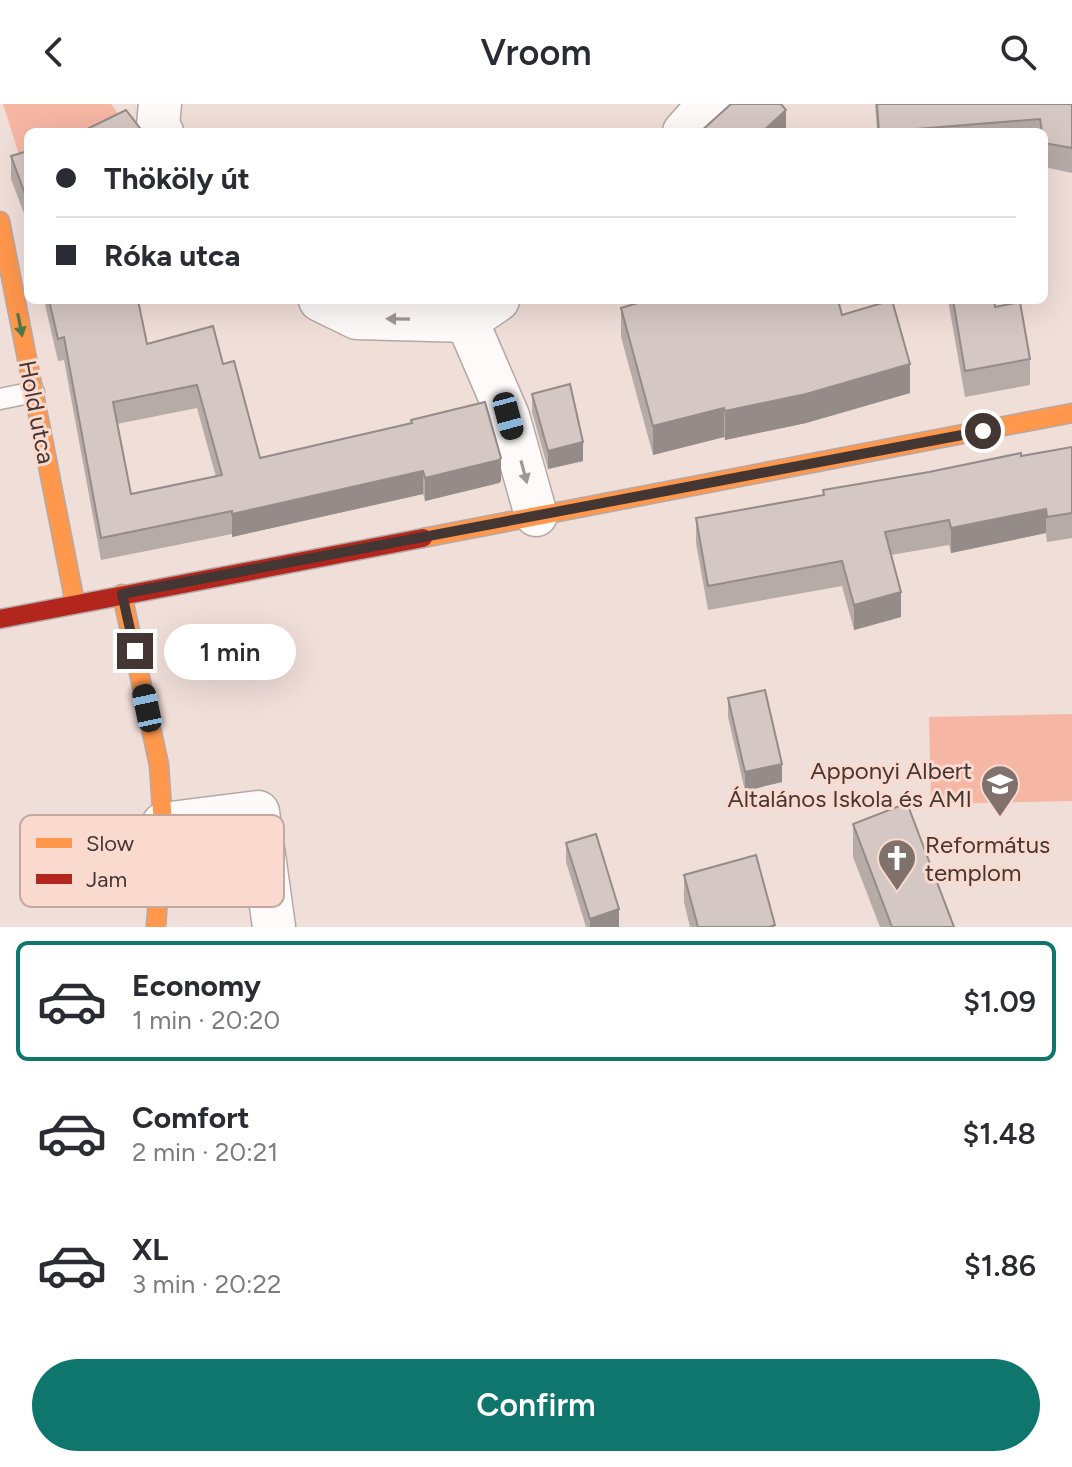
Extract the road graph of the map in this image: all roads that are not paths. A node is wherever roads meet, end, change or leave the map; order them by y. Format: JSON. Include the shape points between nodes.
{"nodes":[{"id":1,"x":160,"y":104,"type":"edge"},
{"id":2,"x":709,"y":104,"type":"edge"},
{"id":3,"x":160,"y":128,"type":"edge"},
{"id":4,"x":688,"y":128,"type":"edge"},
{"id":5,"x":0,"y":221,"type":"edge"},
{"id":6,"x":328,"y":304,"type":"edge"},
{"id":7,"x":482,"y":310,"type":"edge"},
{"id":8,"x":34,"y":392,"type":"junction"},
{"id":9,"x":0,"y":399,"type":"edge"},
{"id":10,"x":1072,"y":413,"type":"edge"},
{"id":11,"x":536,"y":515,"type":"junction"},
{"id":12,"x":122,"y":594,"type":"junction"},
{"id":13,"x":75,"y":603,"type":"junction"},
{"id":14,"x":0,"y":619,"type":"edge"},
{"id":15,"x":162,"y":815,"type":"edge"},
{"id":16,"x":234,"y":815,"type":"edge"},
{"id":17,"x":258,"y":815,"type":"edge"},
{"id":18,"x":156,"y":907,"type":"edge"},
{"id":19,"x":271,"y":907,"type":"edge"},
{"id":20,"x":156,"y":927,"type":"edge"},
{"id":21,"x":274,"y":927,"type":"edge"}],
"edges":[{"from":1,"to":3,"type":"street"},
{"from":2,"to":4,"type":"street"},
{"from":5,"to":8,"type":"street","name":"Hold utca","one_way":true},
{"from":7,"to":6,"type":"street","one_way":true,"via":[[357,318]]},
{"from":7,"to":11,"type":"street","one_way":true},
{"from":8,"to":9,"type":"lane"},
{"from":8,"to":13,"type":"street","name":"Hold utca"},
{"from":10,"to":11,"type":"street"},
{"from":11,"to":12,"type":"street"},
{"from":12,"to":13,"type":"street"},
{"from":12,"to":15,"type":"street","via":[[159,765]]},
{"from":13,"to":14,"type":"street"},
{"from":16,"to":17,"type":"street"},
{"from":18,"to":20,"type":"street"},
{"from":19,"to":21,"type":"street"}]}
